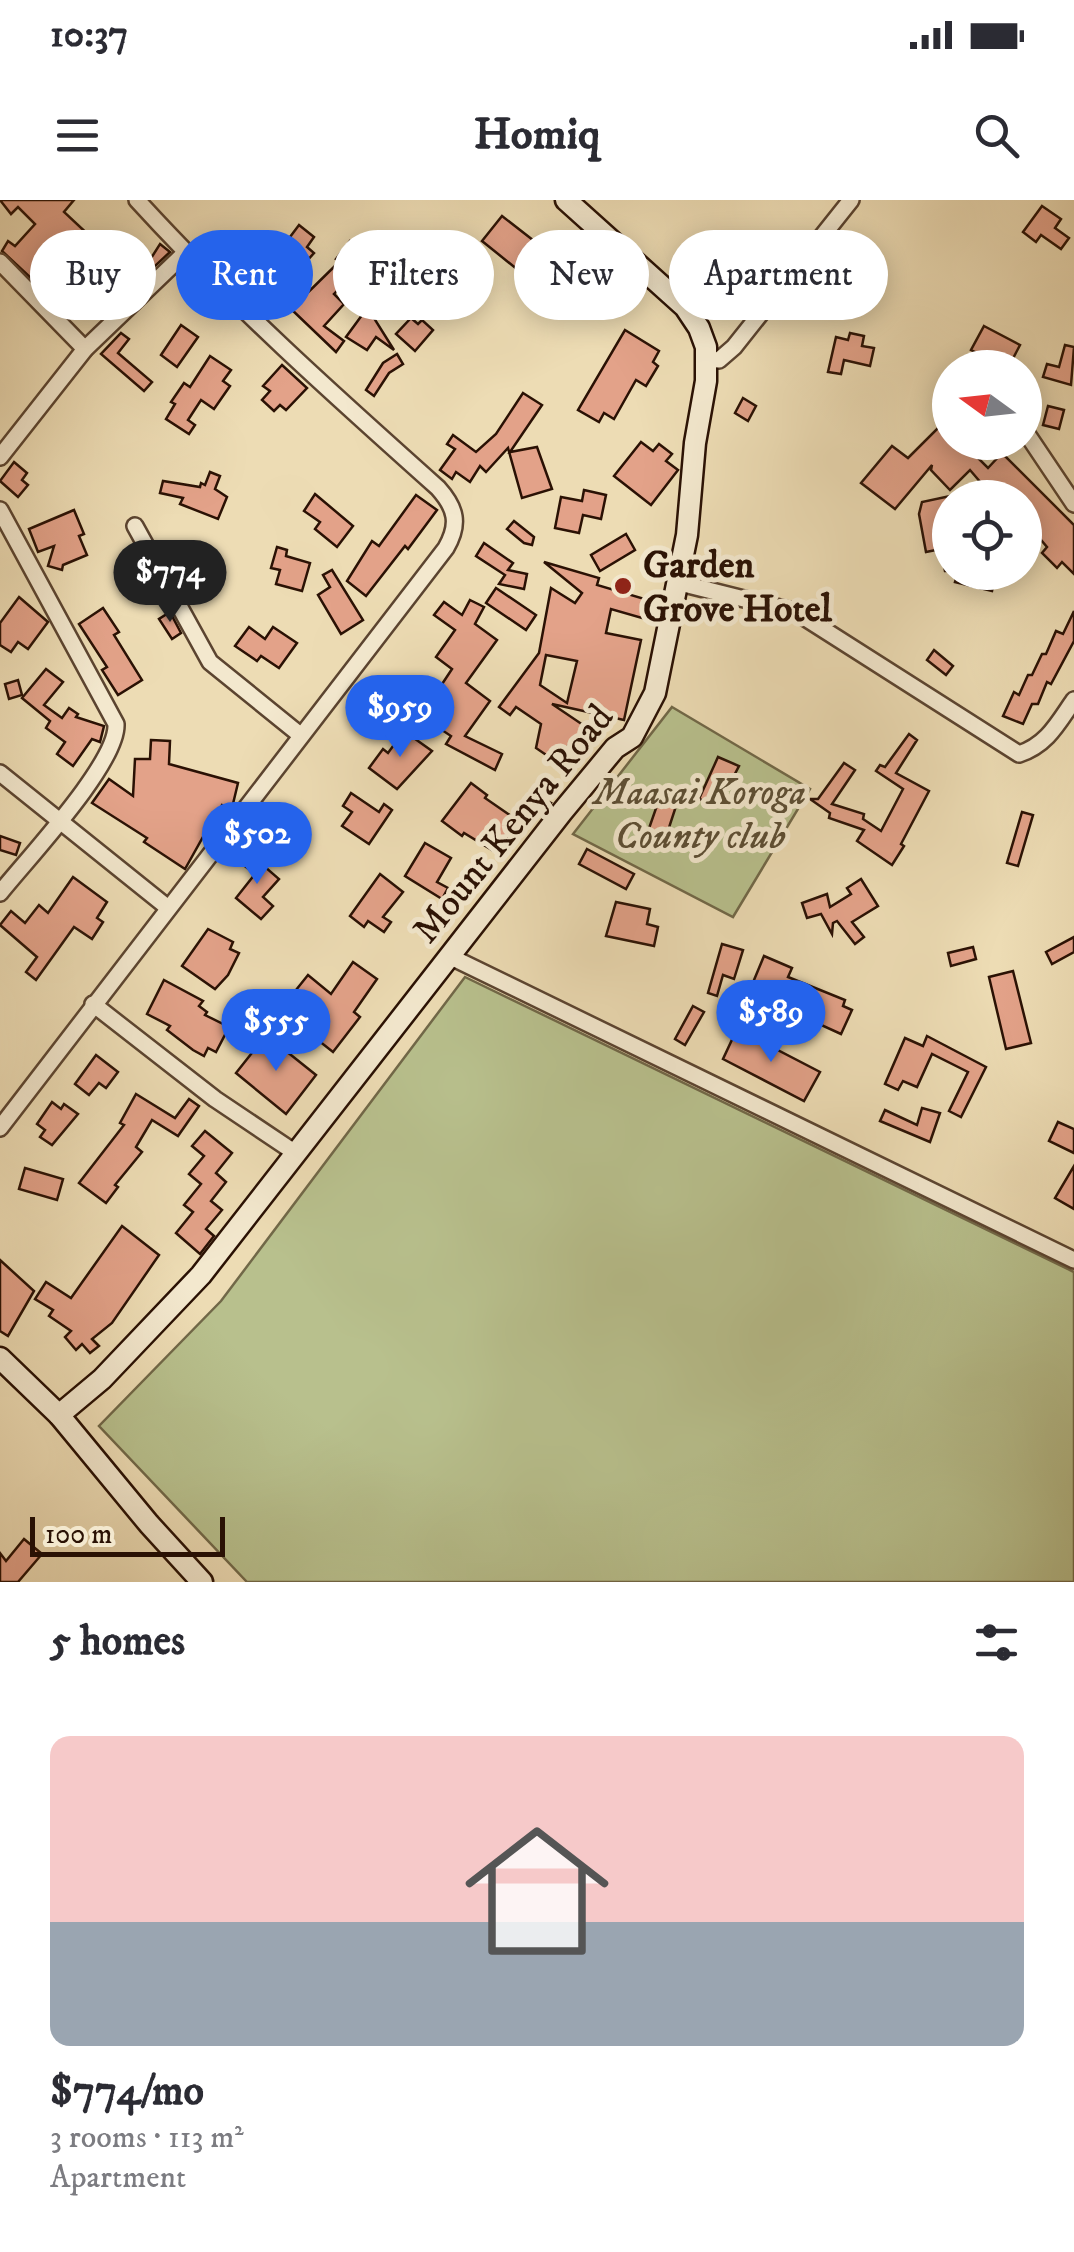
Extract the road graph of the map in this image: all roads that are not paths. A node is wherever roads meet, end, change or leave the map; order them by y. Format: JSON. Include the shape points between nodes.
{"nodes":[{"id":1,"x":137,"y":200,"type":"edge"},
{"id":2,"x":566,"y":200,"type":"edge"},
{"id":3,"x":851,"y":200,"type":"edge"},
{"id":4,"x":176,"y":242,"type":"edge"},
{"id":5,"x":176,"y":261,"type":"edge"},
{"id":6,"x":0,"y":262,"type":"edge"},
{"id":7,"x":258,"y":320,"type":"edge"},
{"id":8,"x":85,"y":349,"type":"junction"},
{"id":9,"x":707,"y":359,"type":"junction"},
{"id":10,"x":1042,"y":456,"type":"edge"},
{"id":11,"x":0,"y":457,"type":"edge"},
{"id":12,"x":1074,"y":504,"type":"edge"},
{"id":13,"x":0,"y":510,"type":"edge"},
{"id":14,"x":135,"y":526,"type":"dead end"},
{"id":15,"x":676,"y":582,"type":"junction"},
{"id":16,"x":1074,"y":700,"type":"edge"},
{"id":17,"x":300,"y":734,"type":"junction"},
{"id":18,"x":0,"y":773,"type":"edge"},
{"id":19,"x":57,"y":822,"type":"junction"},
{"id":20,"x":0,"y":893,"type":"edge"},
{"id":21,"x":167,"y":908,"type":"junction"},
{"id":22,"x":449,"y":956,"type":"junction"},
{"id":23,"x":94,"y":1004,"type":"junction"},
{"id":24,"x":0,"y":1128,"type":"edge"},
{"id":25,"x":296,"y":1154,"type":"junction"},
{"id":26,"x":1074,"y":1260,"type":"edge"},
{"id":27,"x":0,"y":1358,"type":"edge"},
{"id":28,"x":59,"y":1415,"type":"junction"},
{"id":29,"x":202,"y":1582,"type":"edge"}],
"edges":[{"from":1,"to":4,"type":"street"},
{"from":2,"to":9,"type":"main road","name":"Mount Kenya Road","via":[[685,307]]},
{"from":3,"to":9,"type":"street","via":[[734,347],[719,360]]},
{"from":5,"to":8,"type":"street"},
{"from":6,"to":8,"type":"street"},
{"from":7,"to":17,"type":"street","via":[[438,488],[455,512],[446,548]]},
{"from":8,"to":11,"type":"street"},
{"from":9,"to":15,"type":"main road","name":"Mount Kenya Road"},
{"from":10,"to":12,"type":"street"},
{"from":13,"to":19,"type":"street","via":[[116,724],[106,760]]},
{"from":14,"to":17,"type":"street","via":[[210,662]]},
{"from":15,"to":16,"type":"street","via":[[796,612],[1019,754],[1049,737]]},
{"from":15,"to":22,"type":"main road","name":"Mount Kenya Road","via":[[654,693],[632,738],[615,748]]},
{"from":17,"to":21,"type":"street"},
{"from":18,"to":19,"type":"street"},
{"from":19,"to":20,"type":"street"},
{"from":19,"to":21,"type":"street"},
{"from":21,"to":23,"type":"street"},
{"from":22,"to":25,"type":"main road","name":"Mount Kenya Road"},
{"from":22,"to":26,"type":"street"},
{"from":23,"to":24,"type":"street"},
{"from":23,"to":25,"type":"street"},
{"from":25,"to":28,"type":"main road","name":"Mount Kenya Road","via":[[201,1276]]},
{"from":27,"to":28,"type":"main road"},
{"from":28,"to":29,"type":"main road"}]}
